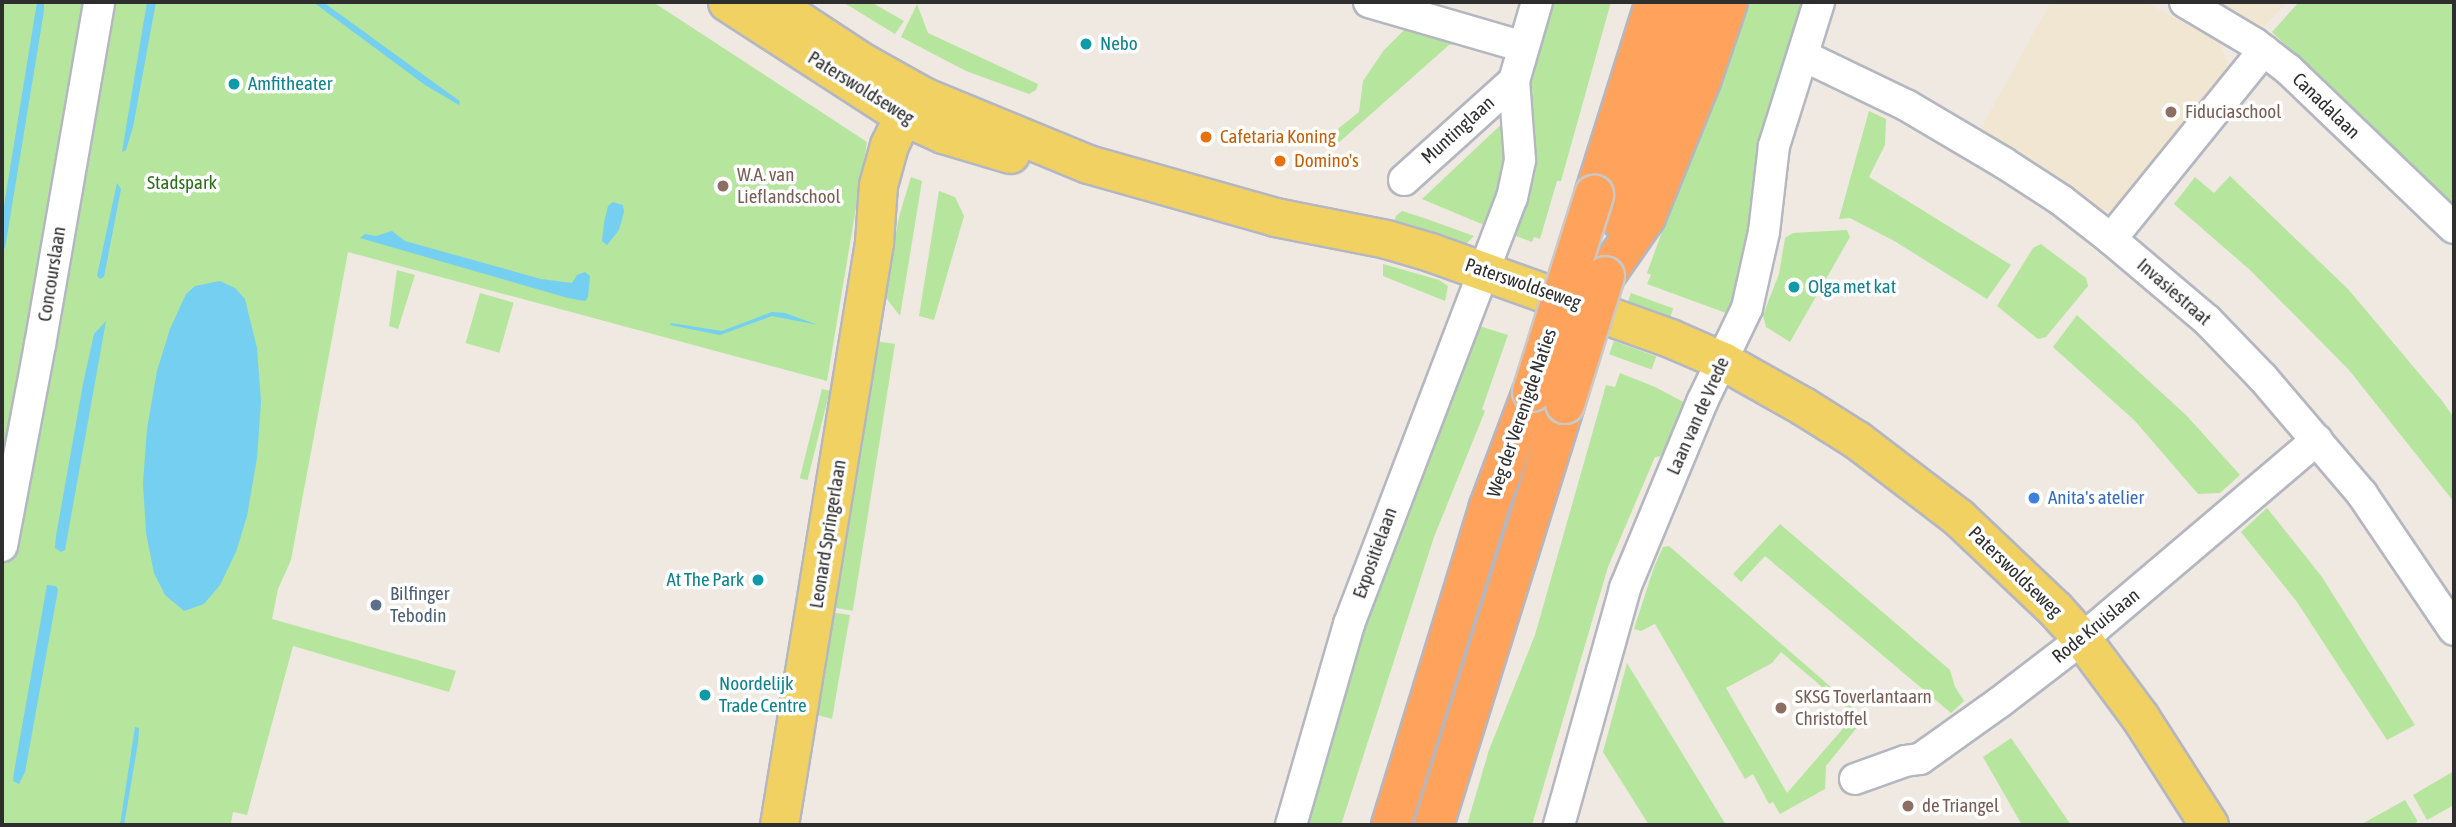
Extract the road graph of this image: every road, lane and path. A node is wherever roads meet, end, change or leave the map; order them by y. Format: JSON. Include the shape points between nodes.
{"nodes":[{"id":1,"x":99,"y":2,"type":"edge"},
{"id":2,"x":726,"y":2,"type":"edge"},
{"id":3,"x":771,"y":2,"type":"edge"},
{"id":4,"x":1369,"y":2,"type":"edge"},
{"id":5,"x":1537,"y":2,"type":"edge"},
{"id":6,"x":1655,"y":2,"type":"edge"},
{"id":7,"x":1689,"y":2,"type":"edge"},
{"id":8,"x":1728,"y":2,"type":"edge"},
{"id":9,"x":1819,"y":2,"type":"edge"},
{"id":10,"x":2185,"y":2,"type":"edge"},
{"id":11,"x":1524,"y":47,"type":"junction"},
{"id":12,"x":2264,"y":50,"type":"junction"},
{"id":13,"x":1804,"y":56,"type":"junction"},
{"id":14,"x":1514,"y":81,"type":"junction"},
{"id":15,"x":915,"y":113,"type":"junction"},
{"id":16,"x":1404,"y":180,"type":"dead end"},
{"id":17,"x":1622,"y":206,"type":"junction"},
{"id":18,"x":2454,"y":228,"type":"edge"},
{"id":19,"x":2111,"y":239,"type":"junction"},
{"id":20,"x":1482,"y":279,"type":"junction"},
{"id":21,"x":1720,"y":366,"type":"junction"},
{"id":22,"x":1548,"y":398,"type":"junction"},
{"id":23,"x":2316,"y":440,"type":"junction"},
{"id":24,"x":2,"y":546,"type":"edge"},
{"id":25,"x":2454,"y":630,"type":"edge"},
{"id":26,"x":2082,"y":639,"type":"junction"},
{"id":27,"x":1855,"y":779,"type":"dead end"},
{"id":28,"x":779,"y":825,"type":"edge"},
{"id":29,"x":1291,"y":825,"type":"edge"},
{"id":30,"x":1391,"y":825,"type":"edge"},
{"id":31,"x":1434,"y":825,"type":"edge"},
{"id":32,"x":1559,"y":825,"type":"edge"},
{"id":33,"x":2209,"y":825,"type":"edge"}],
"edges":[{"from":1,"to":24,"type":"street","name":"Concourslaan"},
{"from":2,"to":15,"type":"main road","name":"Paterswoldseweg"},
{"from":3,"to":15,"type":"main road","name":"Paterswoldseweg","via":[[864,63]]},
{"from":4,"to":11,"type":"street"},
{"from":5,"to":11,"type":"street","name":"Muntinglaan"},
{"from":6,"to":17,"type":"highway","name":"Weg der Verenigde Naties"},
{"from":7,"to":17,"type":"highway","name":"Weg der Verenigde Naties"},
{"from":8,"to":17,"type":"highway","via":[[1702,80]]},
{"from":9,"to":13,"type":"street","name":"Laan van de Vrede"},
{"from":10,"to":12,"type":"street","name":"Canadalaan"},
{"from":11,"to":14,"type":"street","name":"Muntinglaan"},
{"from":12,"to":18,"type":"street","name":"Canadalaan"},
{"from":12,"to":19,"type":"street"},
{"from":13,"to":19,"type":"street","name":"Invasiestraat","via":[[1906,105],[1993,156]]},
{"from":13,"to":21,"type":"street","name":"Laan van de Vrede","via":[[1774,146],[1764,232],[1747,308]]},
{"from":14,"to":16,"type":"street","name":"Muntinglaan"},
{"from":14,"to":20,"type":"street","name":"Muntinglaan","via":[[1518,178]]},
{"from":15,"to":20,"type":"main road","name":"Paterswoldseweg","via":[[1275,217],[1386,239]]},
{"from":15,"to":28,"type":"main road","name":"Leonard Springerlaan","via":[[889,145],[878,185],[874,242]]},
{"from":17,"to":22,"type":"highway","name":"Weg der Verenigde Naties","bridge":true},
{"from":17,"to":22,"type":"highway","name":"Weg der Verenigde Naties","bridge":true,"via":[[1605,276]]},
{"from":19,"to":23,"type":"street","name":"Invasiestraat","via":[[2207,320]]},
{"from":20,"to":21,"type":"main road","name":"Paterswoldseweg","via":[[1577,302]]},
{"from":20,"to":29,"type":"street","name":"Expositielaan","via":[[1349,624]]},
{"from":21,"to":26,"type":"main road","name":"Paterswoldseweg","via":[[1857,439],[1908,477],[2012,565]]},
{"from":21,"to":32,"type":"street","name":"Laan van de Vrede","via":[[1625,588]]},
{"from":22,"to":30,"type":"highway","name":"Weg der Verenigde Naties","via":[[1488,509]]},
{"from":22,"to":31,"type":"highway","name":"Weg der Verenigde Naties"},
{"from":23,"to":25,"type":"street","name":"Invasiestraat","via":[[2362,494]]},
{"from":23,"to":26,"type":"street","name":"Rode Kruislaan"},
{"from":26,"to":27,"type":"street","name":"Rode Kruislaan","via":[[1920,759]]},
{"from":26,"to":33,"type":"main road","name":"Paterswoldseweg","via":[[2168,757]]}]}
